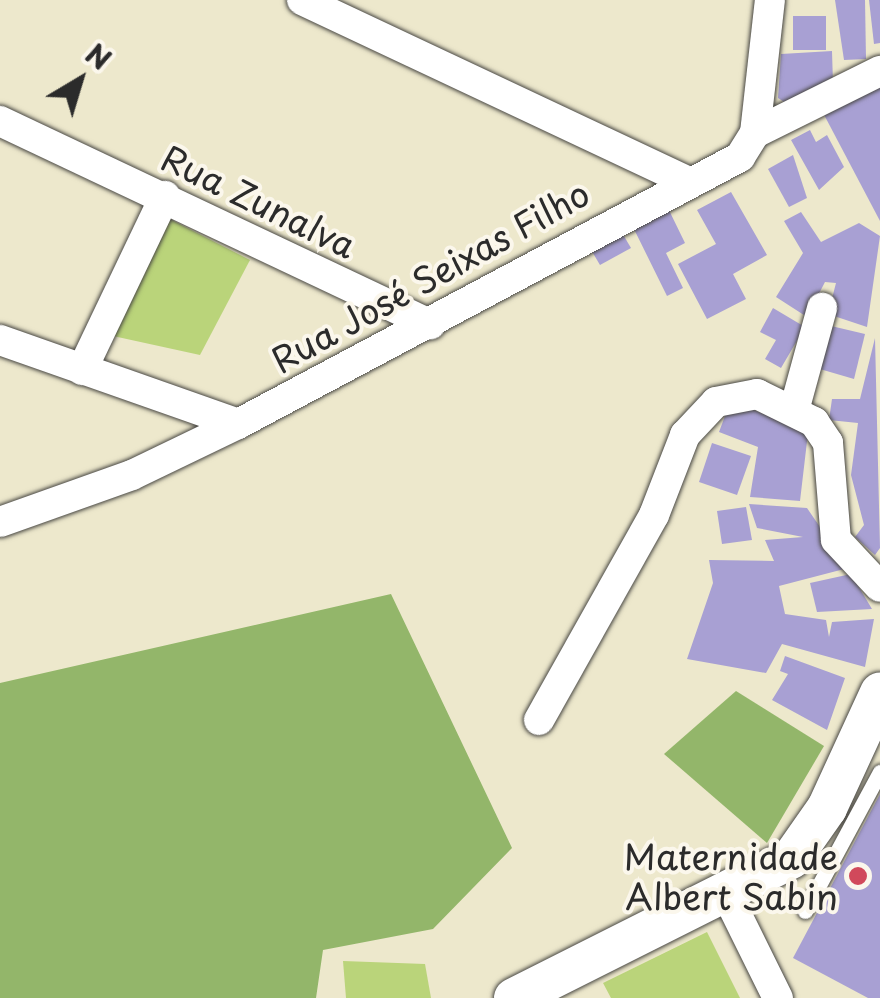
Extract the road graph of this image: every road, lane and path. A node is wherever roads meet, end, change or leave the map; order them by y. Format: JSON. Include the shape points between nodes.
{"nodes":[{"id":1,"x":302,"y":0,"type":"edge"},
{"id":2,"x":770,"y":0,"type":"edge"},
{"id":3,"x":880,"y":71,"type":"edge"},
{"id":4,"x":0,"y":121,"type":"edge"},
{"id":5,"x":756,"y":133,"type":"junction"},
{"id":6,"x":683,"y":180,"type":"junction"},
{"id":7,"x":165,"y":196,"type":"junction"},
{"id":8,"x":822,"y":308,"type":"dead end"},
{"id":9,"x":430,"y":324,"type":"junction"},
{"id":10,"x":0,"y":340,"type":"edge"},
{"id":11,"x":82,"y":370,"type":"junction"},
{"id":12,"x":795,"y":406,"type":"junction"},
{"id":13,"x":238,"y":424,"type":"junction"},
{"id":14,"x":0,"y":522,"type":"edge"},
{"id":15,"x":880,"y":586,"type":"edge"},
{"id":16,"x":880,"y":693,"type":"edge"},
{"id":17,"x":539,"y":720,"type":"dead end"},
{"id":18,"x":880,"y":772,"type":"edge"},
{"id":19,"x":728,"y":895,"type":"junction"},
{"id":20,"x":805,"y":911,"type":"dead end"},
{"id":21,"x":514,"y":998,"type":"edge"},
{"id":22,"x":778,"y":998,"type":"edge"}],
"edges":[{"from":1,"to":6,"type":"street"},
{"from":2,"to":5,"type":"street"},
{"from":3,"to":5,"type":"street","name":"Rua José Seixas Filho"},
{"from":4,"to":7,"type":"street","name":"Rua Zunalva"},
{"from":5,"to":6,"type":"street","name":"Rua José Seixas Filho","via":[[740,157]]},
{"from":6,"to":9,"type":"street","name":"Rua José Seixas Filho"},
{"from":7,"to":9,"type":"street","name":"Rua Zunalva"},
{"from":7,"to":11,"type":"street"},
{"from":8,"to":12,"type":"street"},
{"from":9,"to":13,"type":"street","name":"Rua José Seixas Filho"},
{"from":10,"to":11,"type":"street"},
{"from":11,"to":13,"type":"street"},
{"from":12,"to":15,"type":"street","via":[[828,443],[836,540]]},
{"from":12,"to":17,"type":"street","via":[[736,395],[698,416]]},
{"from":13,"to":14,"type":"street","name":"Rua José Seixas Filho","via":[[132,475]]},
{"from":16,"to":19,"type":"main road","via":[[809,837],[771,874]]},
{"from":18,"to":20,"type":"lane"},
{"from":19,"to":21,"type":"main road"},
{"from":19,"to":22,"type":"street"}]}
